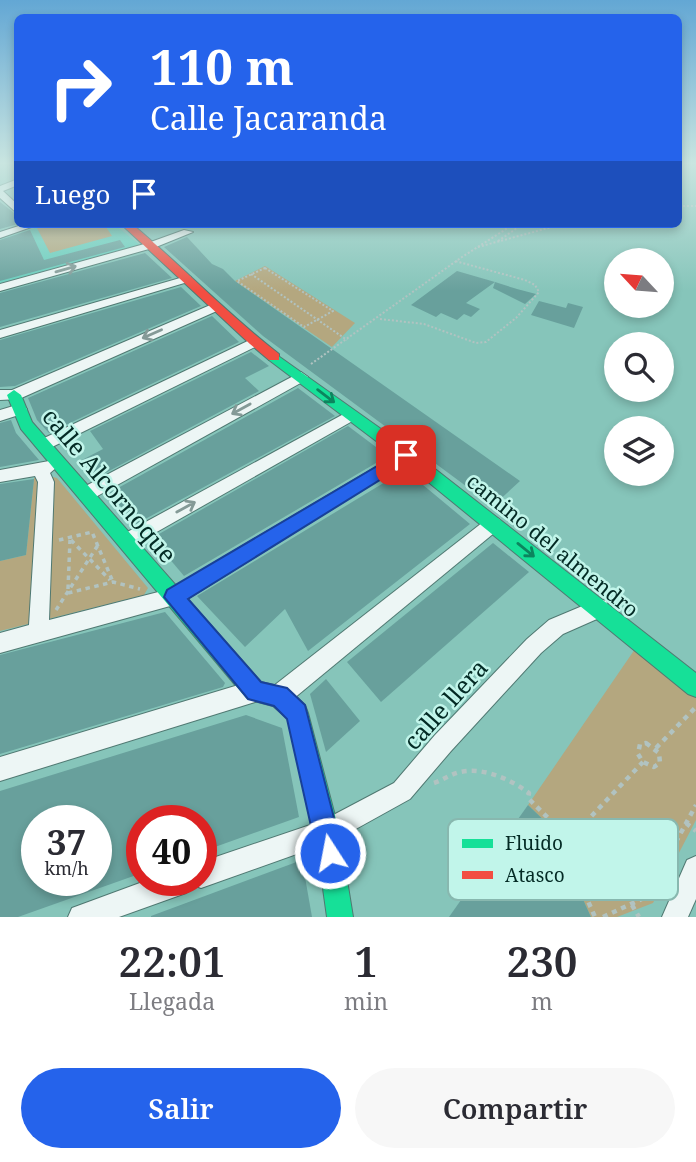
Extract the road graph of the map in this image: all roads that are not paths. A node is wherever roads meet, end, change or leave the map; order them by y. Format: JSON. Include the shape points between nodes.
{"nodes":[{"id":1,"x":20,"y":228,"type":"edge"},
{"id":2,"x":131,"y":228,"type":"edge"},
{"id":3,"x":188,"y":232,"type":"dead end"},
{"id":4,"x":0,"y":235,"type":"edge"},
{"id":5,"x":152,"y":245,"type":"junction"},
{"id":6,"x":187,"y":279,"type":"junction"},
{"id":7,"x":0,"y":288,"type":"edge"},
{"id":8,"x":215,"y":307,"type":"junction"},
{"id":9,"x":0,"y":334,"type":"edge"},
{"id":10,"x":254,"y":342,"type":"junction"},
{"id":11,"x":298,"y":375,"type":"junction"},
{"id":12,"x":11,"y":400,"type":"edge"},
{"id":13,"x":351,"y":415,"type":"junction"},
{"id":14,"x":0,"y":416,"type":"edge"},
{"id":15,"x":43,"y":445,"type":"junction"},
{"id":16,"x":406,"y":455,"type":"junction"},
{"id":17,"x":60,"y":466,"type":"junction"},
{"id":18,"x":43,"y":475,"type":"junction"},
{"id":19,"x":0,"y":476,"type":"edge"},
{"id":20,"x":86,"y":494,"type":"junction"},
{"id":21,"x":493,"y":524,"type":"junction"},
{"id":22,"x":126,"y":541,"type":"junction"},
{"id":23,"x":174,"y":597,"type":"junction"},
{"id":24,"x":598,"y":608,"type":"junction"},
{"id":25,"x":40,"y":632,"type":"junction"},
{"id":26,"x":0,"y":642,"type":"edge"},
{"id":27,"x":696,"y":686,"type":"edge"},
{"id":28,"x":256,"y":691,"type":"junction"},
{"id":29,"x":279,"y":696,"type":"junction"},
{"id":30,"x":0,"y":769,"type":"edge"},
{"id":31,"x":327,"y":831,"type":"junction"},
{"id":32,"x":217,"y":869,"type":"edge"},
{"id":33,"x":696,"y":869,"type":"edge"},
{"id":34,"x":141,"y":896,"type":"edge"},
{"id":35,"x":81,"y":917,"type":"edge"},
{"id":36,"x":340,"y":917,"type":"edge"},
{"id":37,"x":675,"y":917,"type":"edge"}],
"edges":[{"from":1,"to":4,"type":"street"},
{"from":2,"to":5,"type":"street","name":"camino del almendro"},
{"from":3,"to":5,"type":"street"},
{"from":5,"to":6,"type":"street","name":"camino del almendro"},
{"from":7,"to":5,"type":"street","one_way":true},
{"from":6,"to":8,"type":"street","name":"camino del almendro"},
{"from":6,"to":9,"type":"street"},
{"from":8,"to":10,"type":"street","name":"camino del almendro"},
{"from":8,"to":12,"type":"street","one_way":true},
{"from":10,"to":11,"type":"street","name":"camino del almendro"},
{"from":10,"to":15,"type":"street"},
{"from":11,"to":13,"type":"street","name":"camino del almendro","one_way":true},
{"from":11,"to":20,"type":"street","one_way":true},
{"from":12,"to":14,"type":"street"},
{"from":12,"to":15,"type":"street","name":"calle Alcornoque"},
{"from":13,"to":16,"type":"street","name":"camino del almendro"},
{"from":22,"to":13,"type":"street","one_way":true},
{"from":15,"to":17,"type":"street","name":"calle Alcornoque"},
{"from":16,"to":21,"type":"street","name":"camino del almendro"},
{"from":16,"to":23,"type":"street"},
{"from":17,"to":18,"type":"street"},
{"from":17,"to":20,"type":"street","name":"calle Alcornoque"},
{"from":18,"to":19,"type":"street"},
{"from":18,"to":25,"type":"street"},
{"from":20,"to":22,"type":"street","name":"calle Alcornoque"},
{"from":21,"to":24,"type":"street","name":"camino del almendro","one_way":true},
{"from":21,"to":29,"type":"street"},
{"from":22,"to":23,"type":"street","name":"calle Alcornoque"},
{"from":23,"to":25,"type":"street"},
{"from":23,"to":28,"type":"street","name":"calle Alcornoque"},
{"from":24,"to":27,"type":"street","name":"camino del almendro"},
{"from":24,"to":31,"type":"street","name":"calle llera","via":[[556,627],[534,646],[402,791]]},
{"from":25,"to":26,"type":"street"},
{"from":28,"to":29,"type":"street"},
{"from":28,"to":30,"type":"street"},
{"from":29,"to":31,"type":"street","via":[[297,713]]},
{"from":31,"to":32,"type":"street","name":"calle llera"},
{"from":31,"to":36,"type":"street"},
{"from":33,"to":37,"type":"street"},
{"from":34,"to":35,"type":"street"}]}
